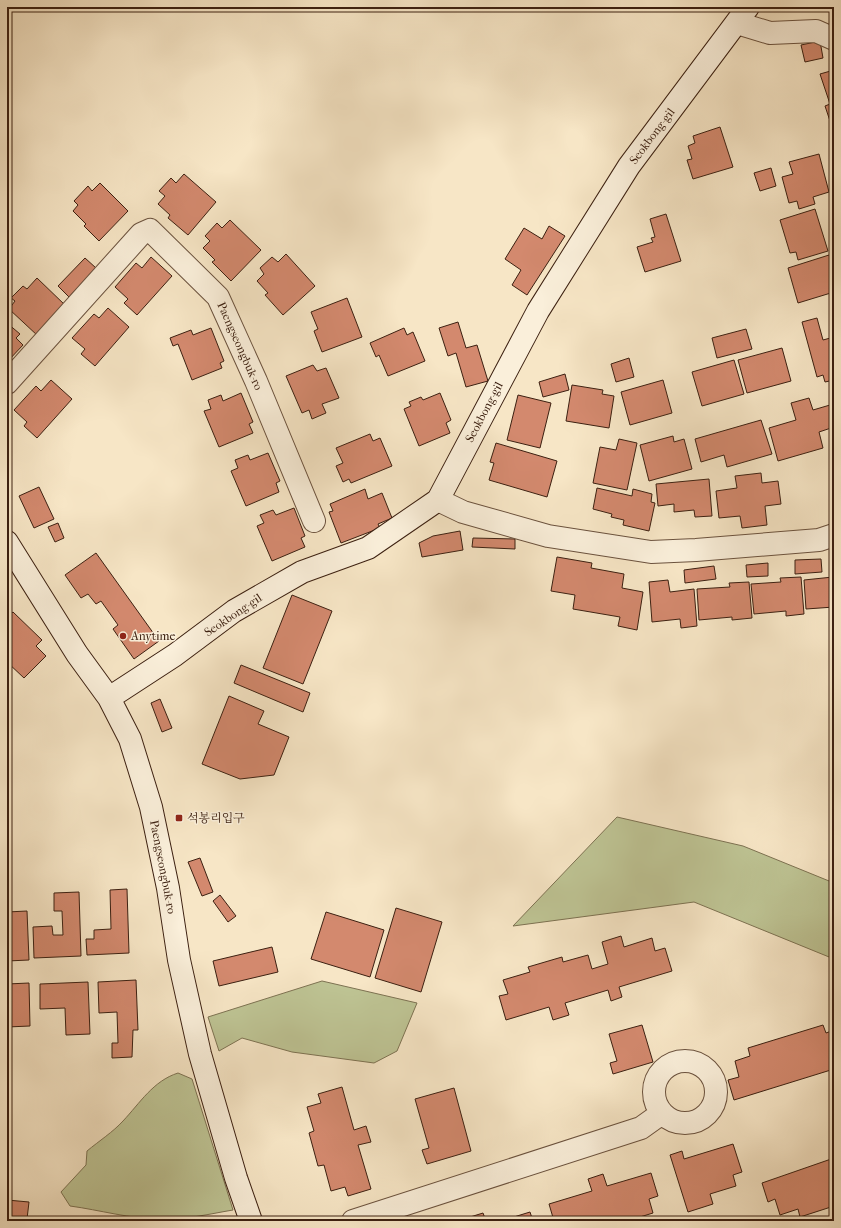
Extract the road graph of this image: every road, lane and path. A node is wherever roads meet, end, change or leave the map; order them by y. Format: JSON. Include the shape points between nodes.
{"nodes":[{"id":1,"x":742,"y":15,"type":"edge"},
{"id":2,"x":834,"y":39,"type":"edge"},
{"id":3,"x":7,"y":383,"type":"edge"},
{"id":4,"x":438,"y":500,"type":"junction"},
{"id":5,"x":314,"y":521,"type":"dead end"},
{"id":6,"x":834,"y":535,"type":"edge"},
{"id":7,"x":7,"y":542,"type":"edge"},
{"id":8,"x":109,"y":698,"type":"junction"},
{"id":9,"x":662,"y":1113,"type":"dead end"},
{"id":10,"x":251,"y":1221,"type":"edge"},
{"id":11,"x":353,"y":1221,"type":"edge"}],
"edges":[{"from":1,"to":2,"type":"street","via":[[770,33],[816,31]]},
{"from":1,"to":4,"type":"street","name":"Seokbong-gil","via":[[629,166],[538,311]]},
{"from":3,"to":5,"type":"street","name":"Paengseongbuk-ro","via":[[140,234],[150,230],[218,297]]},
{"from":4,"to":6,"type":"street","via":[[463,512],[548,536],[651,552],[819,540]]},
{"from":4,"to":8,"type":"street","name":"Seokbong-gil","via":[[368,548],[302,572],[234,611],[175,655]]},
{"from":7,"to":8,"type":"street","name":"Paengseongbuk-ro","via":[[77,654]]},
{"from":8,"to":10,"type":"street","name":"Paengseongbuk-ro","via":[[130,739],[151,807],[168,888],[189,1013],[231,1164]]},
{"from":9,"to":11,"type":"street","via":[[642,1128]]}]}
